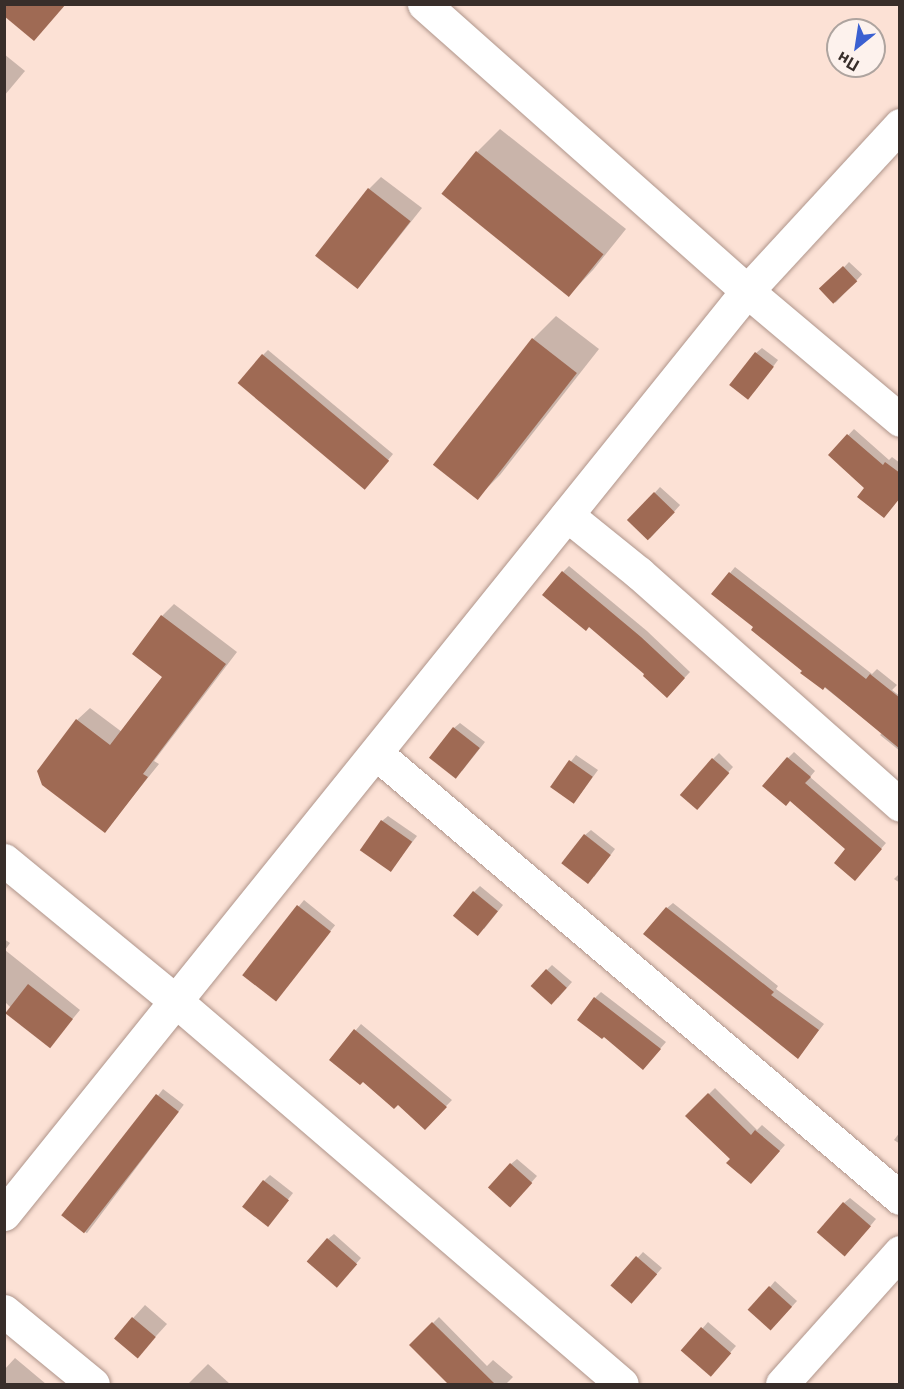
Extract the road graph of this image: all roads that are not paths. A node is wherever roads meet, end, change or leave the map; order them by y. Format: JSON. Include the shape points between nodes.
{"nodes":[{"id":1,"x":423,"y":4,"type":"edge"},
{"id":2,"x":900,"y":125,"type":"edge"},
{"id":3,"x":747,"y":291,"type":"junction"},
{"id":4,"x":900,"y":420,"type":"edge"},
{"id":5,"x":567,"y":515,"type":"junction"},
{"id":6,"x":377,"y":754,"type":"junction"},
{"id":7,"x":900,"y":805,"type":"edge"},
{"id":8,"x":4,"y":860,"type":"edge"},
{"id":9,"x":177,"y":1002,"type":"junction"},
{"id":10,"x":900,"y":1198,"type":"edge"},
{"id":11,"x":4,"y":1214,"type":"edge"},
{"id":12,"x":900,"y":1252,"type":"edge"},
{"id":13,"x":4,"y":1311,"type":"edge"},
{"id":14,"x":93,"y":1384,"type":"edge"},
{"id":15,"x":622,"y":1384,"type":"edge"},
{"id":16,"x":782,"y":1384,"type":"edge"}],
"edges":[{"from":1,"to":3,"type":"street"},
{"from":2,"to":3,"type":"street"},
{"from":3,"to":4,"type":"street"},
{"from":3,"to":5,"type":"street"},
{"from":5,"to":6,"type":"street"},
{"from":5,"to":7,"type":"street","via":[[639,573]]},
{"from":6,"to":9,"type":"street"},
{"from":6,"to":10,"type":"street"},
{"from":8,"to":9,"type":"street"},
{"from":9,"to":11,"type":"street"},
{"from":9,"to":15,"type":"street"},
{"from":12,"to":16,"type":"street"},
{"from":13,"to":14,"type":"street"}]}
